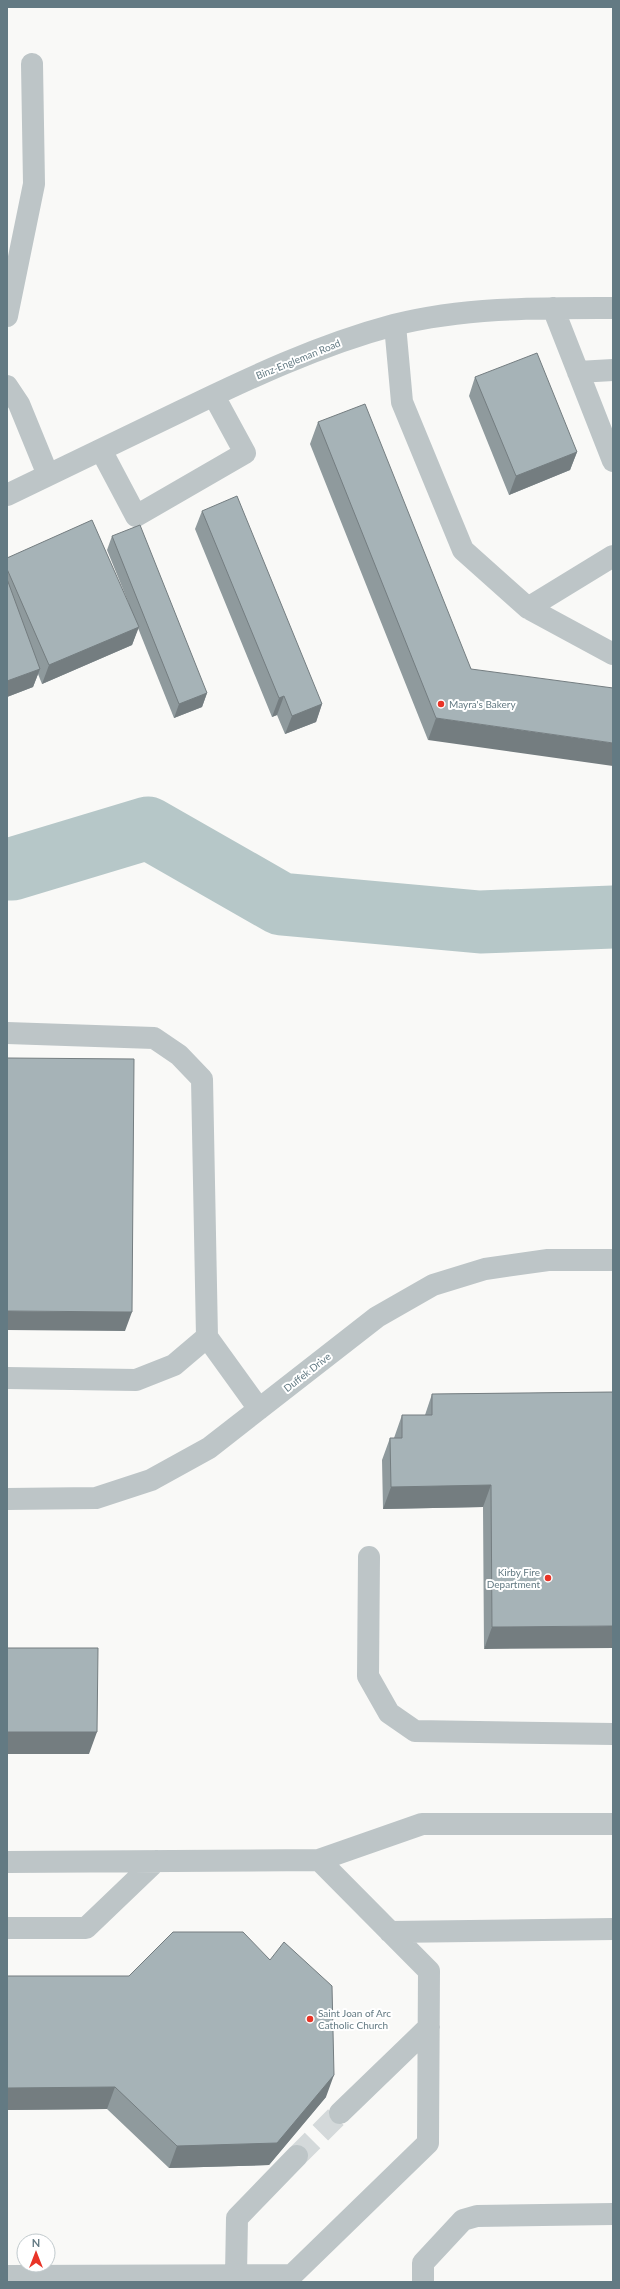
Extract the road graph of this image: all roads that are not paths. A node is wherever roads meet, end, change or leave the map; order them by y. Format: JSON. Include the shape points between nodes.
{"nodes":[{"id":1,"x":32,"y":64,"type":"dead end"},
{"id":2,"x":553,"y":308,"type":"junction"},
{"id":3,"x":613,"y":308,"type":"edge"},
{"id":4,"x":7,"y":316,"type":"edge"},
{"id":5,"x":395,"y":325,"type":"junction"},
{"id":6,"x":613,"y":370,"type":"edge"},
{"id":7,"x":578,"y":372,"type":"junction"},
{"id":8,"x":7,"y":386,"type":"edge"},
{"id":9,"x":214,"y":396,"type":"junction"},
{"id":10,"x":101,"y":450,"type":"junction"},
{"id":11,"x":613,"y":461,"type":"edge"},
{"id":12,"x":48,"y":475,"type":"junction"},
{"id":13,"x":7,"y":495,"type":"edge"},
{"id":14,"x":613,"y":556,"type":"edge"},
{"id":15,"x":528,"y":608,"type":"junction"},
{"id":16,"x":613,"y":654,"type":"edge"},
{"id":17,"x":7,"y":1033,"type":"edge"},
{"id":18,"x":613,"y":1260,"type":"edge"},
{"id":19,"x":207,"y":1336,"type":"junction"},
{"id":20,"x":7,"y":1378,"type":"edge"},
{"id":21,"x":259,"y":1409,"type":"junction"},
{"id":22,"x":7,"y":1499,"type":"edge"},
{"id":23,"x":369,"y":1557,"type":"dead end"},
{"id":24,"x":613,"y":1734,"type":"edge"},
{"id":25,"x":613,"y":1824,"type":"edge"},
{"id":26,"x":319,"y":1860,"type":"junction"},
{"id":27,"x":156,"y":1861,"type":"junction"},
{"id":28,"x":7,"y":1862,"type":"edge"},
{"id":29,"x":7,"y":1928,"type":"edge"},
{"id":30,"x":613,"y":1929,"type":"edge"},
{"id":31,"x":390,"y":1932,"type":"junction"},
{"id":32,"x":429,"y":2027,"type":"junction"},
{"id":33,"x":340,"y":2112,"type":"tunnel mouth"},
{"id":34,"x":297,"y":2156,"type":"tunnel mouth"},
{"id":35,"x":613,"y":2214,"type":"edge"},
{"id":36,"x":236,"y":2275,"type":"junction"},
{"id":37,"x":7,"y":2276,"type":"edge"},
{"id":38,"x":289,"y":2279,"type":"edge"},
{"id":39,"x":424,"y":2282,"type":"edge"}],
"edges":[{"from":1,"to":4,"type":"street","via":[[34,184]]},
{"from":2,"to":3,"type":"street","name":"Binz-Engleman Road"},
{"from":2,"to":5,"type":"street","name":"Binz-Engleman Road","via":[[462,313]]},
{"from":2,"to":7,"type":"street"},
{"from":5,"to":9,"type":"street","name":"Binz-Engleman Road","via":[[330,344],[267,370]]},
{"from":5,"to":15,"type":"street","via":[[402,402],[463,550]]},
{"from":6,"to":7,"type":"street"},
{"from":7,"to":11,"type":"street"},
{"from":8,"to":12,"type":"street","via":[[20,404]]},
{"from":9,"to":10,"type":"street","name":"Binz-Engleman Road"},
{"from":9,"to":10,"type":"street","via":[[245,453],[136,516]]},
{"from":10,"to":12,"type":"street","name":"Binz-Engleman Road"},
{"from":12,"to":13,"type":"street","name":"Binz-Engleman Road"},
{"from":14,"to":15,"type":"street"},
{"from":15,"to":16,"type":"street"},
{"from":17,"to":19,"type":"street","via":[[154,1038],[179,1055],[202,1079]]},
{"from":18,"to":21,"type":"street","name":"Duffek Drive","via":[[548,1260],[485,1268],[432,1285],[377,1317]]},
{"from":19,"to":20,"type":"street","via":[[174,1365],[136,1380]]},
{"from":19,"to":21,"type":"street"},
{"from":21,"to":22,"type":"street","name":"Duffek Drive","via":[[209,1448],[151,1480],[96,1498]]},
{"from":23,"to":24,"type":"street","via":[[368,1676],[389,1713],[415,1731]]},
{"from":25,"to":26,"type":"street","via":[[422,1824]]},
{"from":26,"to":27,"type":"street"},
{"from":26,"to":31,"type":"street"},
{"from":27,"to":28,"type":"street"},
{"from":27,"to":29,"type":"street","via":[[86,1928]]},
{"from":30,"to":31,"type":"street"},
{"from":31,"to":32,"type":"street","via":[[430,1971]]},
{"from":32,"to":33,"type":"street"},
{"from":32,"to":38,"type":"street","via":[[428,2143]]},
{"from":34,"to":36,"type":"street","via":[[237,2218]]},
{"from":35,"to":39,"type":"street","via":[[477,2216],[462,2220],[423,2263]]},
{"from":36,"to":37,"type":"street"},
{"from":36,"to":38,"type":"street"}]}
